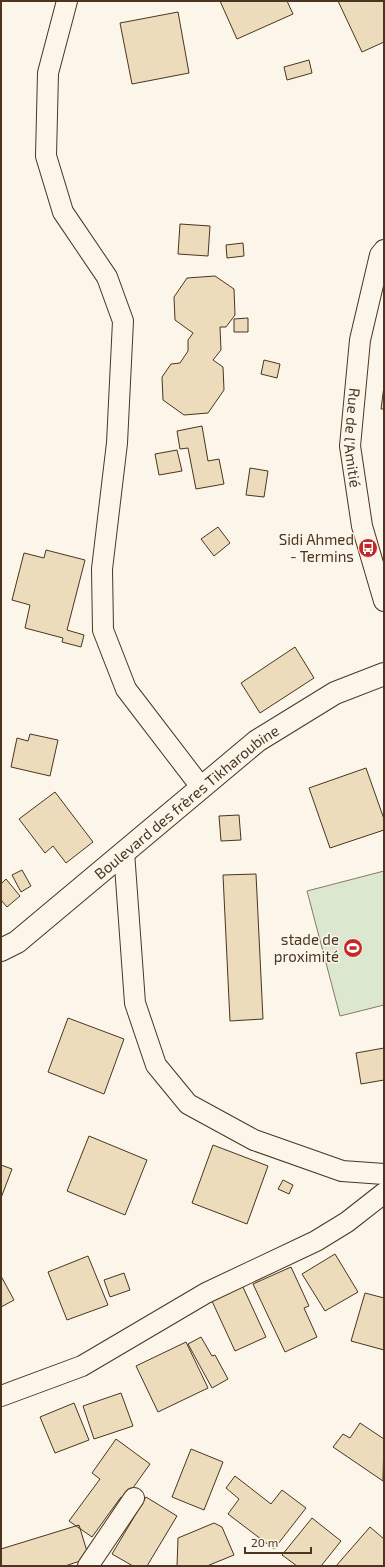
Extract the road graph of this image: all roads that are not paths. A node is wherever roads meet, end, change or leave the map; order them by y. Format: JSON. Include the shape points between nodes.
{"nodes":[{"id":1,"x":67,"y":1,"type":"edge"},
{"id":2,"x":384,"y":250,"type":"edge"},
{"id":3,"x":384,"y":601,"type":"edge"},
{"id":4,"x":384,"y":674,"type":"edge"},
{"id":5,"x":201,"y":787,"type":"junction"},
{"id":6,"x":124,"y":852,"type":"junction"},
{"id":7,"x":1,"y":950,"type":"edge"},
{"id":8,"x":384,"y":1174,"type":"edge"},
{"id":9,"x":384,"y":1192,"type":"edge"},
{"id":10,"x":1,"y":1396,"type":"edge"},
{"id":11,"x":134,"y":1498,"type":"dead end"},
{"id":12,"x":88,"y":1566,"type":"edge"}],
"edges":[{"from":1,"to":5,"type":"street","via":[[48,74],[46,156],[63,212],[107,277],[123,321],[117,443],[102,570],[103,630],[126,688]]},
{"from":2,"to":3,"type":"street","name":"Rue de l'Amitié","via":[[380,255],[360,340],[350,446],[362,526]]},
{"from":4,"to":5,"type":"street","name":"Boulevard des frères Tikharoubine","via":[[335,693],[257,741]]},
{"from":5,"to":6,"type":"street","name":"Boulevard des frères Tikharoubine"},
{"from":6,"to":7,"type":"street","name":"Boulevard des frères Tikharoubine","via":[[17,942]]},
{"from":6,"to":8,"type":"street","via":[[135,1003],[156,1066],[188,1104],[254,1140],[342,1171]]},
{"from":9,"to":10,"type":"street","via":[[347,1222],[316,1241],[206,1293],[82,1366]]},
{"from":11,"to":12,"type":"street"}]}
